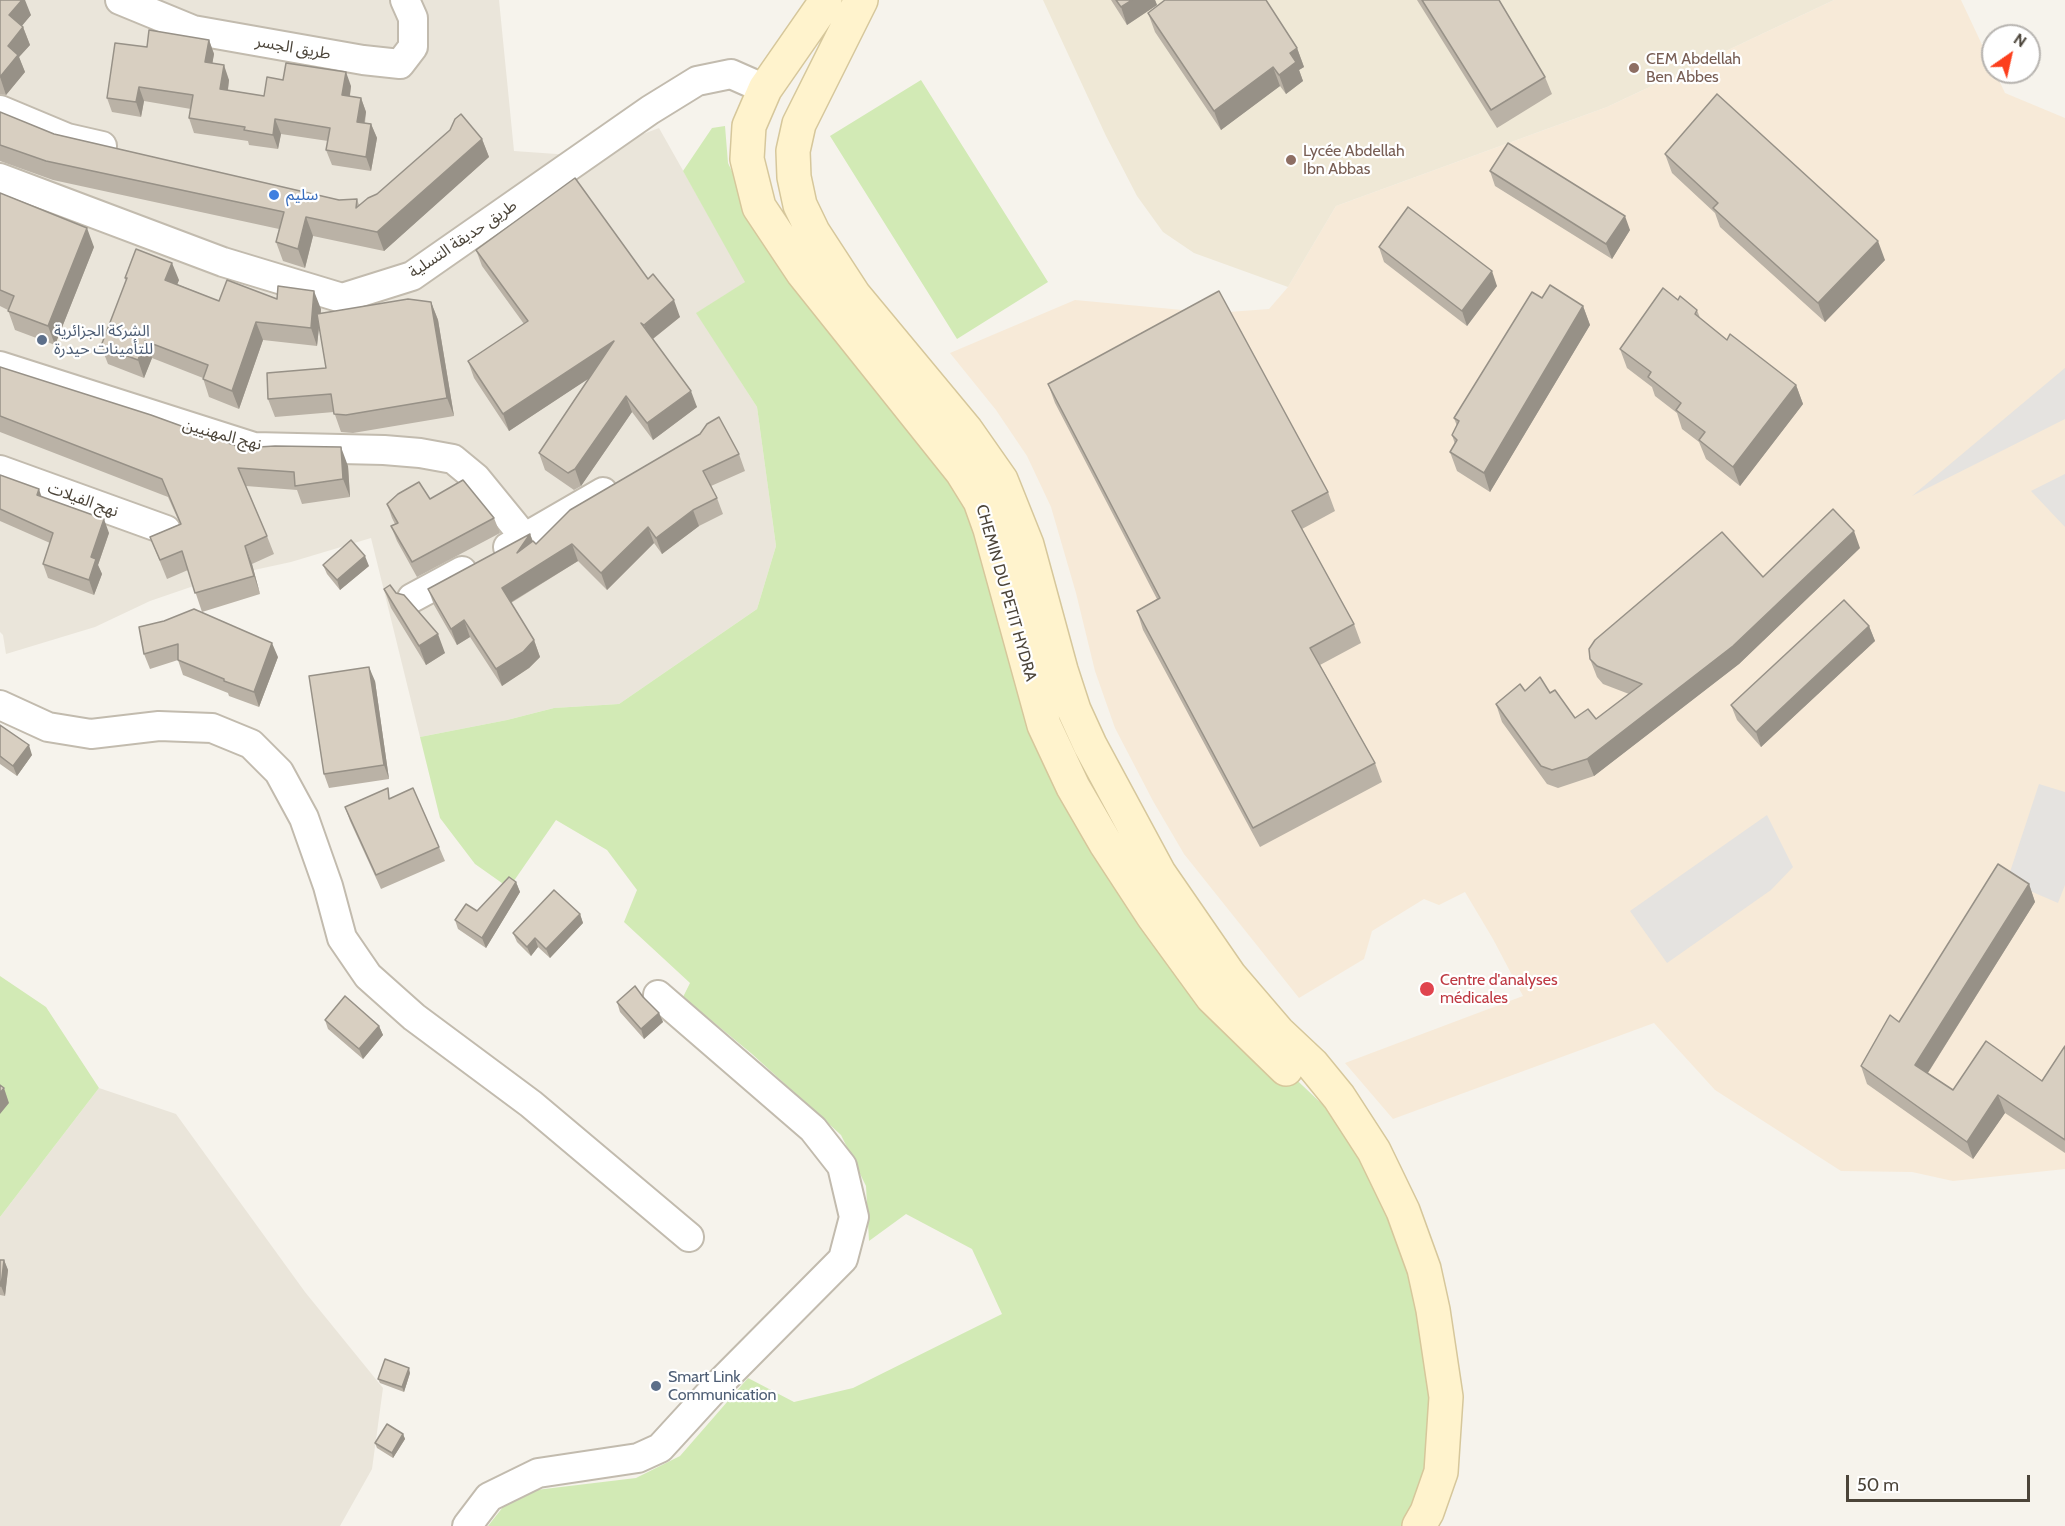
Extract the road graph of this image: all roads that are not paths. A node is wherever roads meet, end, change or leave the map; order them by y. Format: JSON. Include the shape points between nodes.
{"nodes":[{"id":1,"x":120,"y":0,"type":"edge"},
{"id":2,"x":405,"y":0,"type":"edge"},
{"id":3,"x":825,"y":0,"type":"edge"},
{"id":4,"x":861,"y":0,"type":"edge"},
{"id":5,"x":765,"y":90,"type":"junction"},
{"id":6,"x":0,"y":110,"type":"edge"},
{"id":7,"x":123,"y":151,"type":"edge"},
{"id":8,"x":0,"y":178,"type":"edge"},
{"id":9,"x":0,"y":366,"type":"edge"},
{"id":10,"x":0,"y":470,"type":"edge"},
{"id":11,"x":627,"y":478,"type":"edge"},
{"id":12,"x":166,"y":530,"type":"edge"},
{"id":13,"x":525,"y":538,"type":"junction"},
{"id":14,"x":411,"y":598,"type":"dead end"},
{"id":15,"x":0,"y":705,"type":"edge"},
{"id":16,"x":658,"y":995,"type":"dead end"},
{"id":17,"x":1339,"y":1097,"type":"junction"},
{"id":18,"x":689,"y":1237,"type":"dead end"},
{"id":19,"x":467,"y":1526,"type":"edge"},
{"id":20,"x":1419,"y":1526,"type":"edge"}],
"edges":[{"from":1,"to":2,"type":"street","name":"طريق الجسر","via":[[193,30],[400,64],[413,47],[413,18]]},
{"from":3,"to":5,"type":"main road","name":"CHEMIN DU PETIT HYDRA"},
{"from":4,"to":17,"type":"main road","name":"CHEMIN DU PETIT HYDRA","via":[[799,124],[793,151],[800,205],[854,296],[966,430],[1001,480],[1027,545],[1074,710],[1159,873],[1230,976]]},
{"from":5,"to":8,"type":"street","name":"طريق حديقة التسلية","via":[[730,74],[697,81],[412,276],[342,298],[223,262]]},
{"from":5,"to":17,"type":"main road","name":"CHEMIN DU PETIT HYDRA","via":[[749,126],[747,159],[759,207],[803,273],[962,472],[980,501],[1044,725],[1073,787],[1153,916],[1212,997],[1294,1077]]},
{"from":6,"to":7,"type":"street","via":[[67,138]]},
{"from":9,"to":13,"type":"street","name":"نهج المهنيين","via":[[254,447],[384,450],[453,459],[476,478]]},
{"from":10,"to":12,"type":"street","name":"نهج الفيلات"},
{"from":11,"to":13,"type":"street"},
{"from":13,"to":14,"type":"street"},
{"from":15,"to":18,"type":"street","via":[[48,727],[91,734],[159,726],[212,728],[251,744],[279,772],[304,818],[342,938],[368,976],[414,1017],[531,1104]]},
{"from":16,"to":19,"type":"street","via":[[813,1129],[842,1166],[854,1216],[843,1259],[660,1448],[638,1458],[538,1473],[489,1497]]},
{"from":17,"to":20,"type":"main road","name":"CHEMIN DU PETIT HYDRA","via":[[1374,1151],[1403,1211],[1424,1269],[1433,1310],[1446,1397],[1442,1461]]}]}
